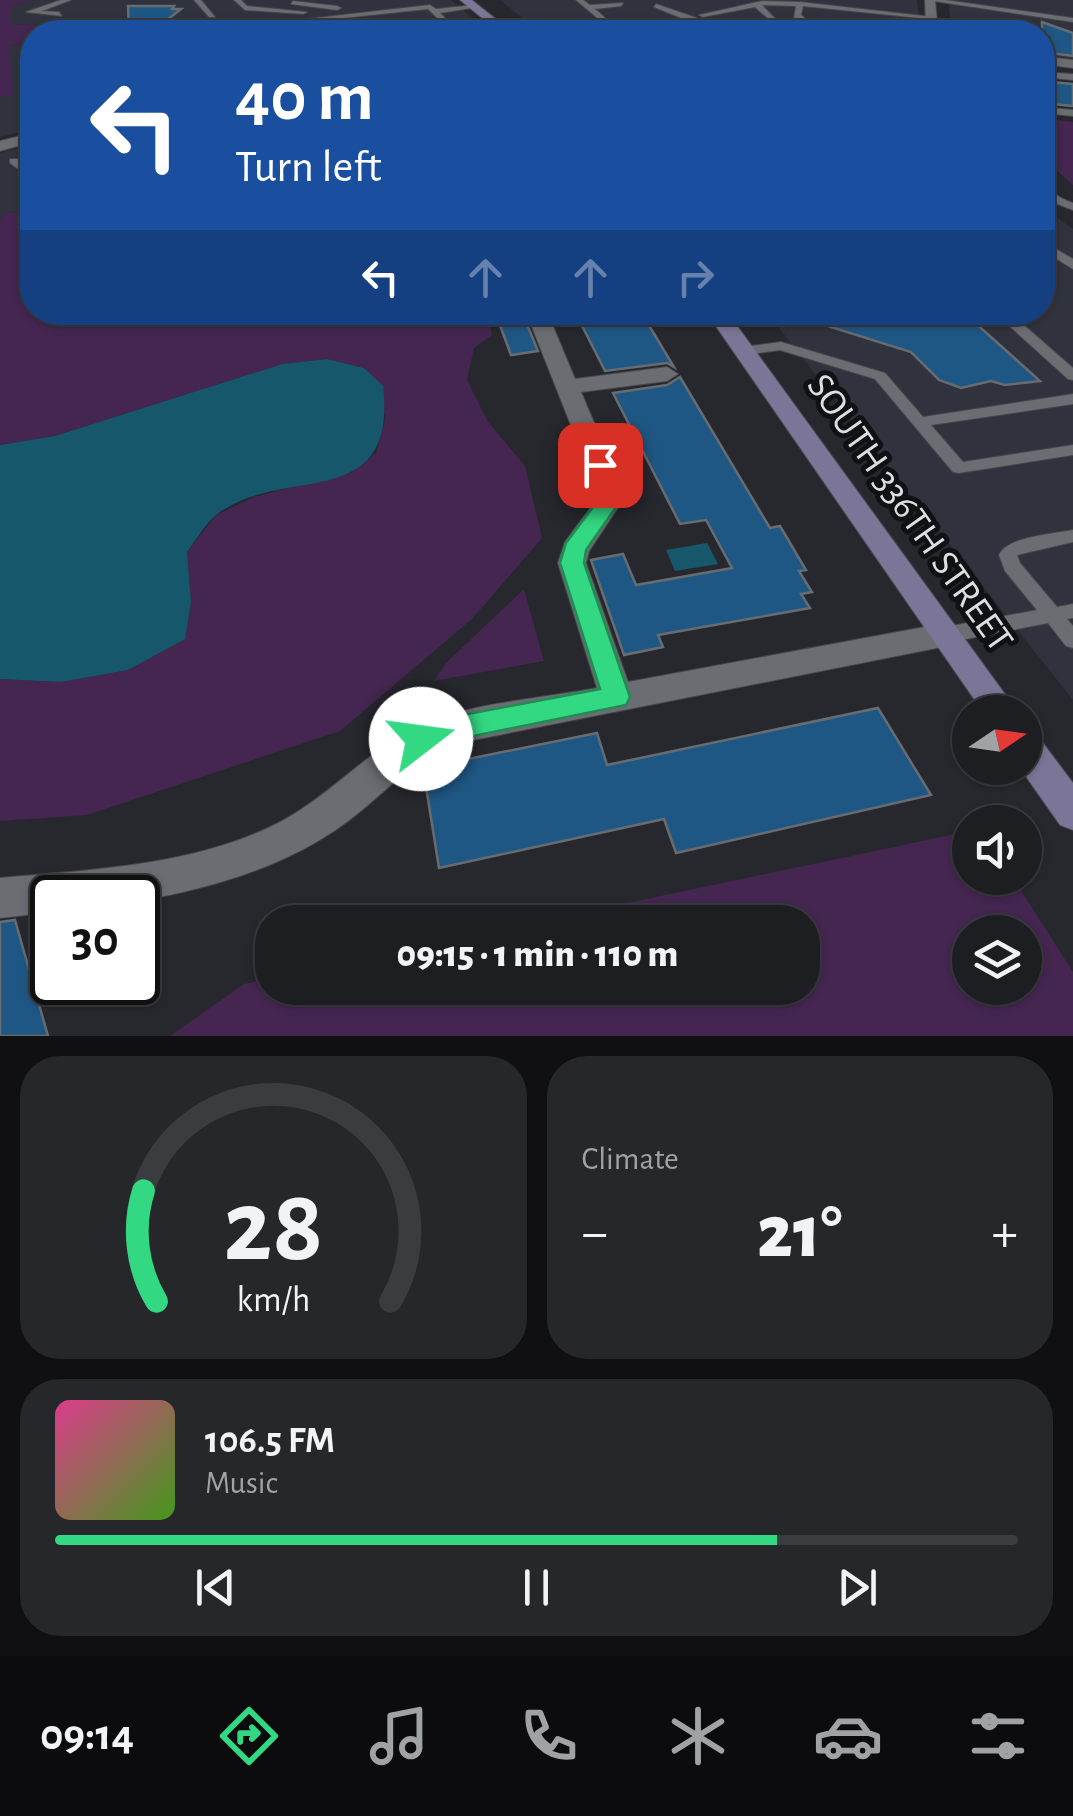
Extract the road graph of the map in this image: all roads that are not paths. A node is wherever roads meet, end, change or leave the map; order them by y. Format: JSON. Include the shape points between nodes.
{"nodes":[{"id":1,"x":68,"y":0,"type":"edge"},
{"id":2,"x":196,"y":0,"type":"edge"},
{"id":3,"x":237,"y":0,"type":"edge"},
{"id":4,"x":278,"y":0,"type":"edge"},
{"id":5,"x":409,"y":0,"type":"edge"},
{"id":6,"x":579,"y":0,"type":"edge"},
{"id":7,"x":879,"y":0,"type":"edge"},
{"id":8,"x":469,"y":3,"type":"edge"},
{"id":9,"x":621,"y":4,"type":"dead end"},
{"id":10,"x":756,"y":4,"type":"junction"},
{"id":11,"x":800,"y":4,"type":"junction"},
{"id":12,"x":930,"y":5,"type":"edge"},
{"id":13,"x":656,"y":6,"type":"dead end"},
{"id":14,"x":1054,"y":6,"type":"dead end"},
{"id":15,"x":338,"y":8,"type":"junction"},
{"id":16,"x":586,"y":8,"type":"junction"},
{"id":17,"x":1073,"y":9,"type":"edge"},
{"id":18,"x":434,"y":11,"type":"junction"},
{"id":19,"x":59,"y":14,"type":"dead end"},
{"id":20,"x":212,"y":14,"type":"dead end"},
{"id":21,"x":348,"y":18,"type":"joint"},
{"id":22,"x":688,"y":18,"type":"junction"},
{"id":23,"x":334,"y":20,"type":"edge"},
{"id":24,"x":443,"y":20,"type":"edge"},
{"id":25,"x":491,"y":20,"type":"edge"},
{"id":26,"x":602,"y":20,"type":"edge"},
{"id":27,"x":693,"y":20,"type":"edge"},
{"id":28,"x":774,"y":20,"type":"edge"},
{"id":29,"x":804,"y":20,"type":"edge"},
{"id":30,"x":1073,"y":20,"type":"edge"},
{"id":31,"x":14,"y":161,"type":"dead end"},
{"id":32,"x":20,"y":166,"type":"edge"},
{"id":33,"x":541,"y":325,"type":"edge"},
{"id":34,"x":725,"y":325,"type":"edge"},
{"id":35,"x":1015,"y":325,"type":"edge"},
{"id":36,"x":743,"y":351,"type":"junction"},
{"id":37,"x":667,"y":374,"type":"dead end"},
{"id":38,"x":1073,"y":376,"type":"edge"},
{"id":39,"x":567,"y":387,"type":"junction"},
{"id":40,"x":1073,"y":399,"type":"edge"},
{"id":41,"x":920,"y":422,"type":"junction"},
{"id":42,"x":1073,"y":450,"type":"edge"},
{"id":43,"x":1073,"y":536,"type":"edge"},
{"id":44,"x":1063,"y":613,"type":"edge"},
{"id":45,"x":946,"y":635,"type":"junction"},
{"id":46,"x":1073,"y":640,"type":"edge"},
{"id":47,"x":989,"y":695,"type":"edge"},
{"id":48,"x":616,"y":697,"type":"junction"},
{"id":49,"x":1042,"y":770,"type":"edge"},
{"id":50,"x":1073,"y":813,"type":"edge"},
{"id":51,"x":0,"y":898,"type":"edge"}],
"edges":[{"from":1,"to":19,"type":"lane","via":[[30,12]]},
{"from":2,"to":20,"type":"lane"},
{"from":3,"to":15,"type":"lane","via":[[246,8],[286,13]]},
{"from":4,"to":15,"type":"lane"},
{"from":5,"to":15,"type":"lane"},
{"from":6,"to":16,"type":"lane"},
{"from":7,"to":12,"type":"lane"},
{"from":8,"to":18,"type":"lane"},
{"from":8,"to":25,"type":"main road"},
{"from":9,"to":16,"type":"lane"},
{"from":10,"to":11,"type":"lane"},
{"from":10,"to":22,"type":"lane"},
{"from":10,"to":28,"type":"lane"},
{"from":11,"to":12,"type":"lane"},
{"from":11,"to":29,"type":"lane","via":[[796,14]]},
{"from":12,"to":30,"type":"lane"},
{"from":13,"to":22,"type":"lane"},
{"from":14,"to":17,"type":"lane"},
{"from":16,"to":26,"type":"lane"},
{"from":18,"to":21,"type":"lane"},
{"from":18,"to":24,"type":"lane"},
{"from":21,"to":23,"type":"lane"},
{"from":22,"to":27,"type":"lane"},
{"from":31,"to":32,"type":"lane"},
{"from":33,"to":39,"type":"street"},
{"from":34,"to":36,"type":"main road","name":"SOUTH 336TH STREET"},
{"from":35,"to":38,"type":"lane"},
{"from":36,"to":41,"type":"lane","via":[[781,346],[880,376]]},
{"from":36,"to":45,"type":"main road","name":"SOUTH 336TH STREET"},
{"from":37,"to":39,"type":"street"},
{"from":39,"to":48,"type":"street","via":[[610,491],[572,563]]},
{"from":40,"to":41,"type":"lane"},
{"from":41,"to":42,"type":"lane","via":[[960,468]]},
{"from":43,"to":44,"type":"lane","via":[[1021,545],[1008,554],[1012,566]]},
{"from":44,"to":45,"type":"lane"},
{"from":44,"to":46,"type":"lane"},
{"from":45,"to":47,"type":"main road","name":"SOUTH 336TH STREET"},
{"from":45,"to":48,"type":"street"},
{"from":48,"to":51,"type":"street","via":[[421,739],[322,819],[240,858],[134,884]]},
{"from":49,"to":50,"type":"main road"}]}
